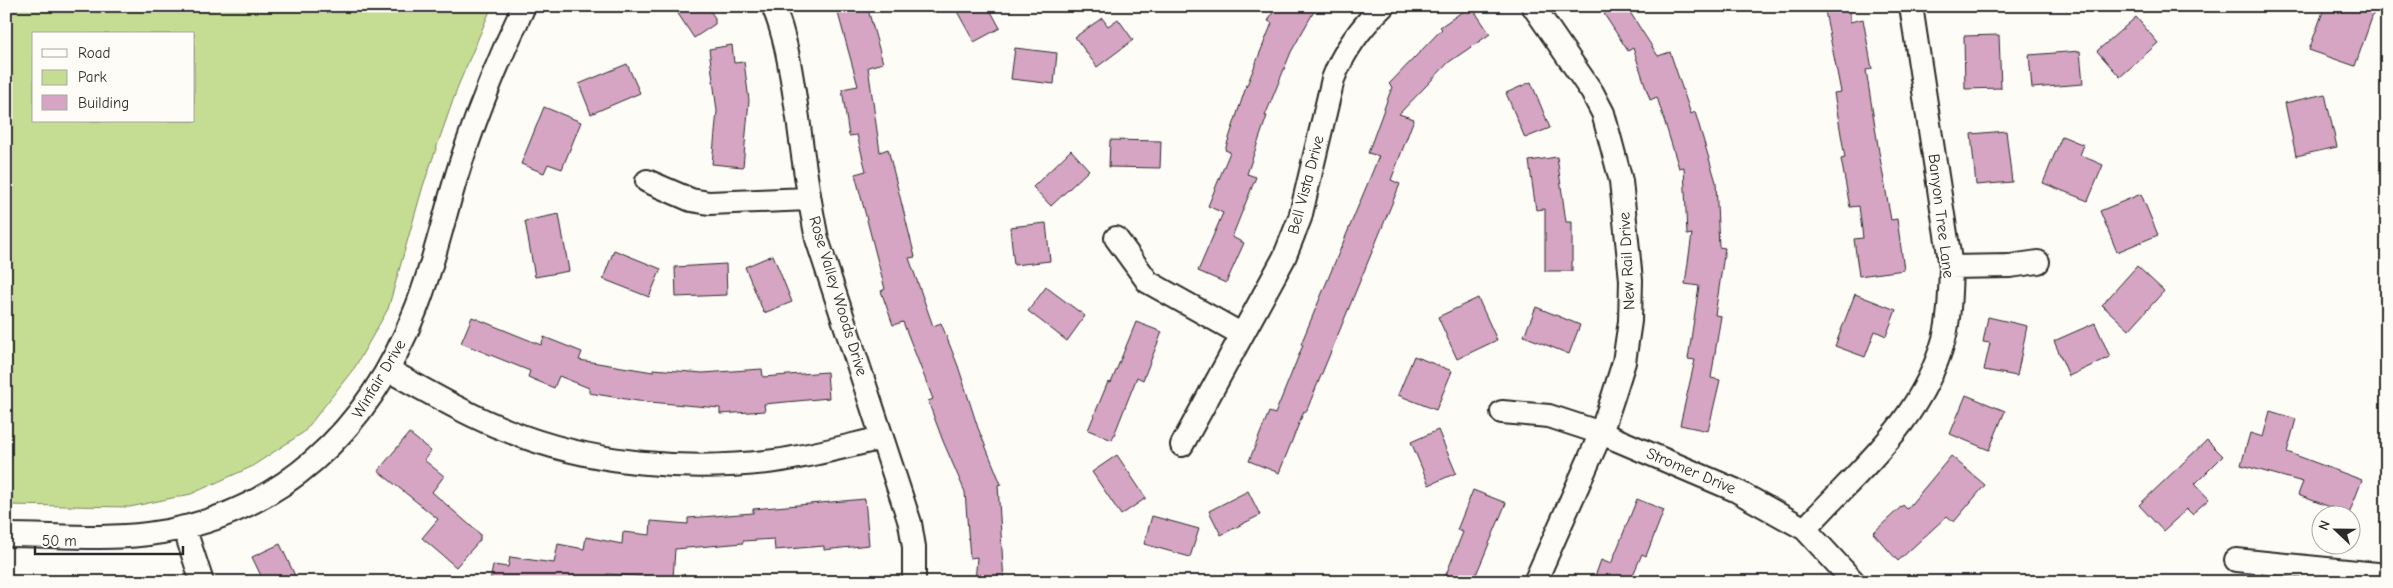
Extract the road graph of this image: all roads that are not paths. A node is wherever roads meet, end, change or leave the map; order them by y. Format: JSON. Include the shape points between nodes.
{"nodes":[{"id":1,"x":524,"y":6,"type":"edge"},
{"id":2,"x":773,"y":6,"type":"edge"},
{"id":3,"x":1383,"y":6,"type":"edge"},
{"id":4,"x":1533,"y":6,"type":"edge"},
{"id":5,"x":1911,"y":6,"type":"edge"},
{"id":6,"x":647,"y":181,"type":"dead end"},
{"id":7,"x":809,"y":199,"type":"junction"},
{"id":8,"x":1116,"y":238,"type":"dead end"},
{"id":9,"x":2038,"y":262,"type":"dead end"},
{"id":10,"x":1950,"y":267,"type":"junction"},
{"id":11,"x":1241,"y":334,"type":"junction"},
{"id":12,"x":388,"y":370,"type":"junction"},
{"id":13,"x":1502,"y":412,"type":"dead end"},
{"id":14,"x":1601,"y":433,"type":"junction"},
{"id":15,"x":882,"y":438,"type":"junction"},
{"id":16,"x":1182,"y":444,"type":"dead end"},
{"id":17,"x":184,"y":527,"type":"junction"},
{"id":18,"x":1805,"y":529,"type":"junction"},
{"id":19,"x":6,"y":535,"type":"edge"},
{"id":20,"x":2236,"y":560,"type":"dead end"},
{"id":21,"x":2387,"y":574,"type":"edge"},
{"id":22,"x":202,"y":582,"type":"edge"},
{"id":23,"x":914,"y":582,"type":"edge"},
{"id":24,"x":1536,"y":582,"type":"edge"},
{"id":25,"x":1854,"y":582,"type":"edge"}],
"edges":[{"from":1,"to":12,"type":"street","name":"Winfair Drive","via":[[482,103],[417,308]]},
{"from":2,"to":7,"type":"street","name":"Rose Valley Woods Drive","via":[[793,86]]},
{"from":3,"to":11,"type":"street","name":"Bell Vista Drive","via":[[1340,58],[1300,218],[1284,258]]},
{"from":4,"to":14,"type":"street","name":"New Rail Drive","via":[[1592,92],[1602,113],[1621,181],[1631,280],[1630,321],[1624,362]]},
{"from":5,"to":10,"type":"street","name":"Banyon Tree Lane"},
{"from":6,"to":7,"type":"street","via":[[691,200],[710,203]]},
{"from":7,"to":15,"type":"street","name":"Rose Valley Woods Drive","via":[[817,239]]},
{"from":8,"to":11,"type":"street","via":[[1148,282]]},
{"from":9,"to":10,"type":"street"},
{"from":10,"to":18,"type":"street","name":"Banyon Tree Lane","via":[[1950,306],[1944,338],[1920,397],[1887,444]]},
{"from":11,"to":16,"type":"street","name":"Bell Vista Drive"},
{"from":12,"to":15,"type":"street","via":[[507,431],[578,452],[630,461],[743,464],[808,456]]},
{"from":12,"to":17,"type":"street","name":"Winfair Drive","via":[[354,421],[310,464],[251,504]]},
{"from":13,"to":14,"type":"street","name":"Stromer Drive","via":[[1549,416]]},
{"from":14,"to":18,"type":"street","name":"Stromer Drive","via":[[1735,490]]},
{"from":14,"to":24,"type":"street","name":"New Rail Drive"},
{"from":15,"to":23,"type":"street","name":"Rose Valley Woods Drive","via":[[910,523]]},
{"from":17,"to":19,"type":"street","name":"Winfair Drive","via":[[114,536]]},
{"from":17,"to":22,"type":"street"},
{"from":18,"to":25,"type":"street","name":"Stromer Drive"},
{"from":20,"to":21,"type":"street"}]}
